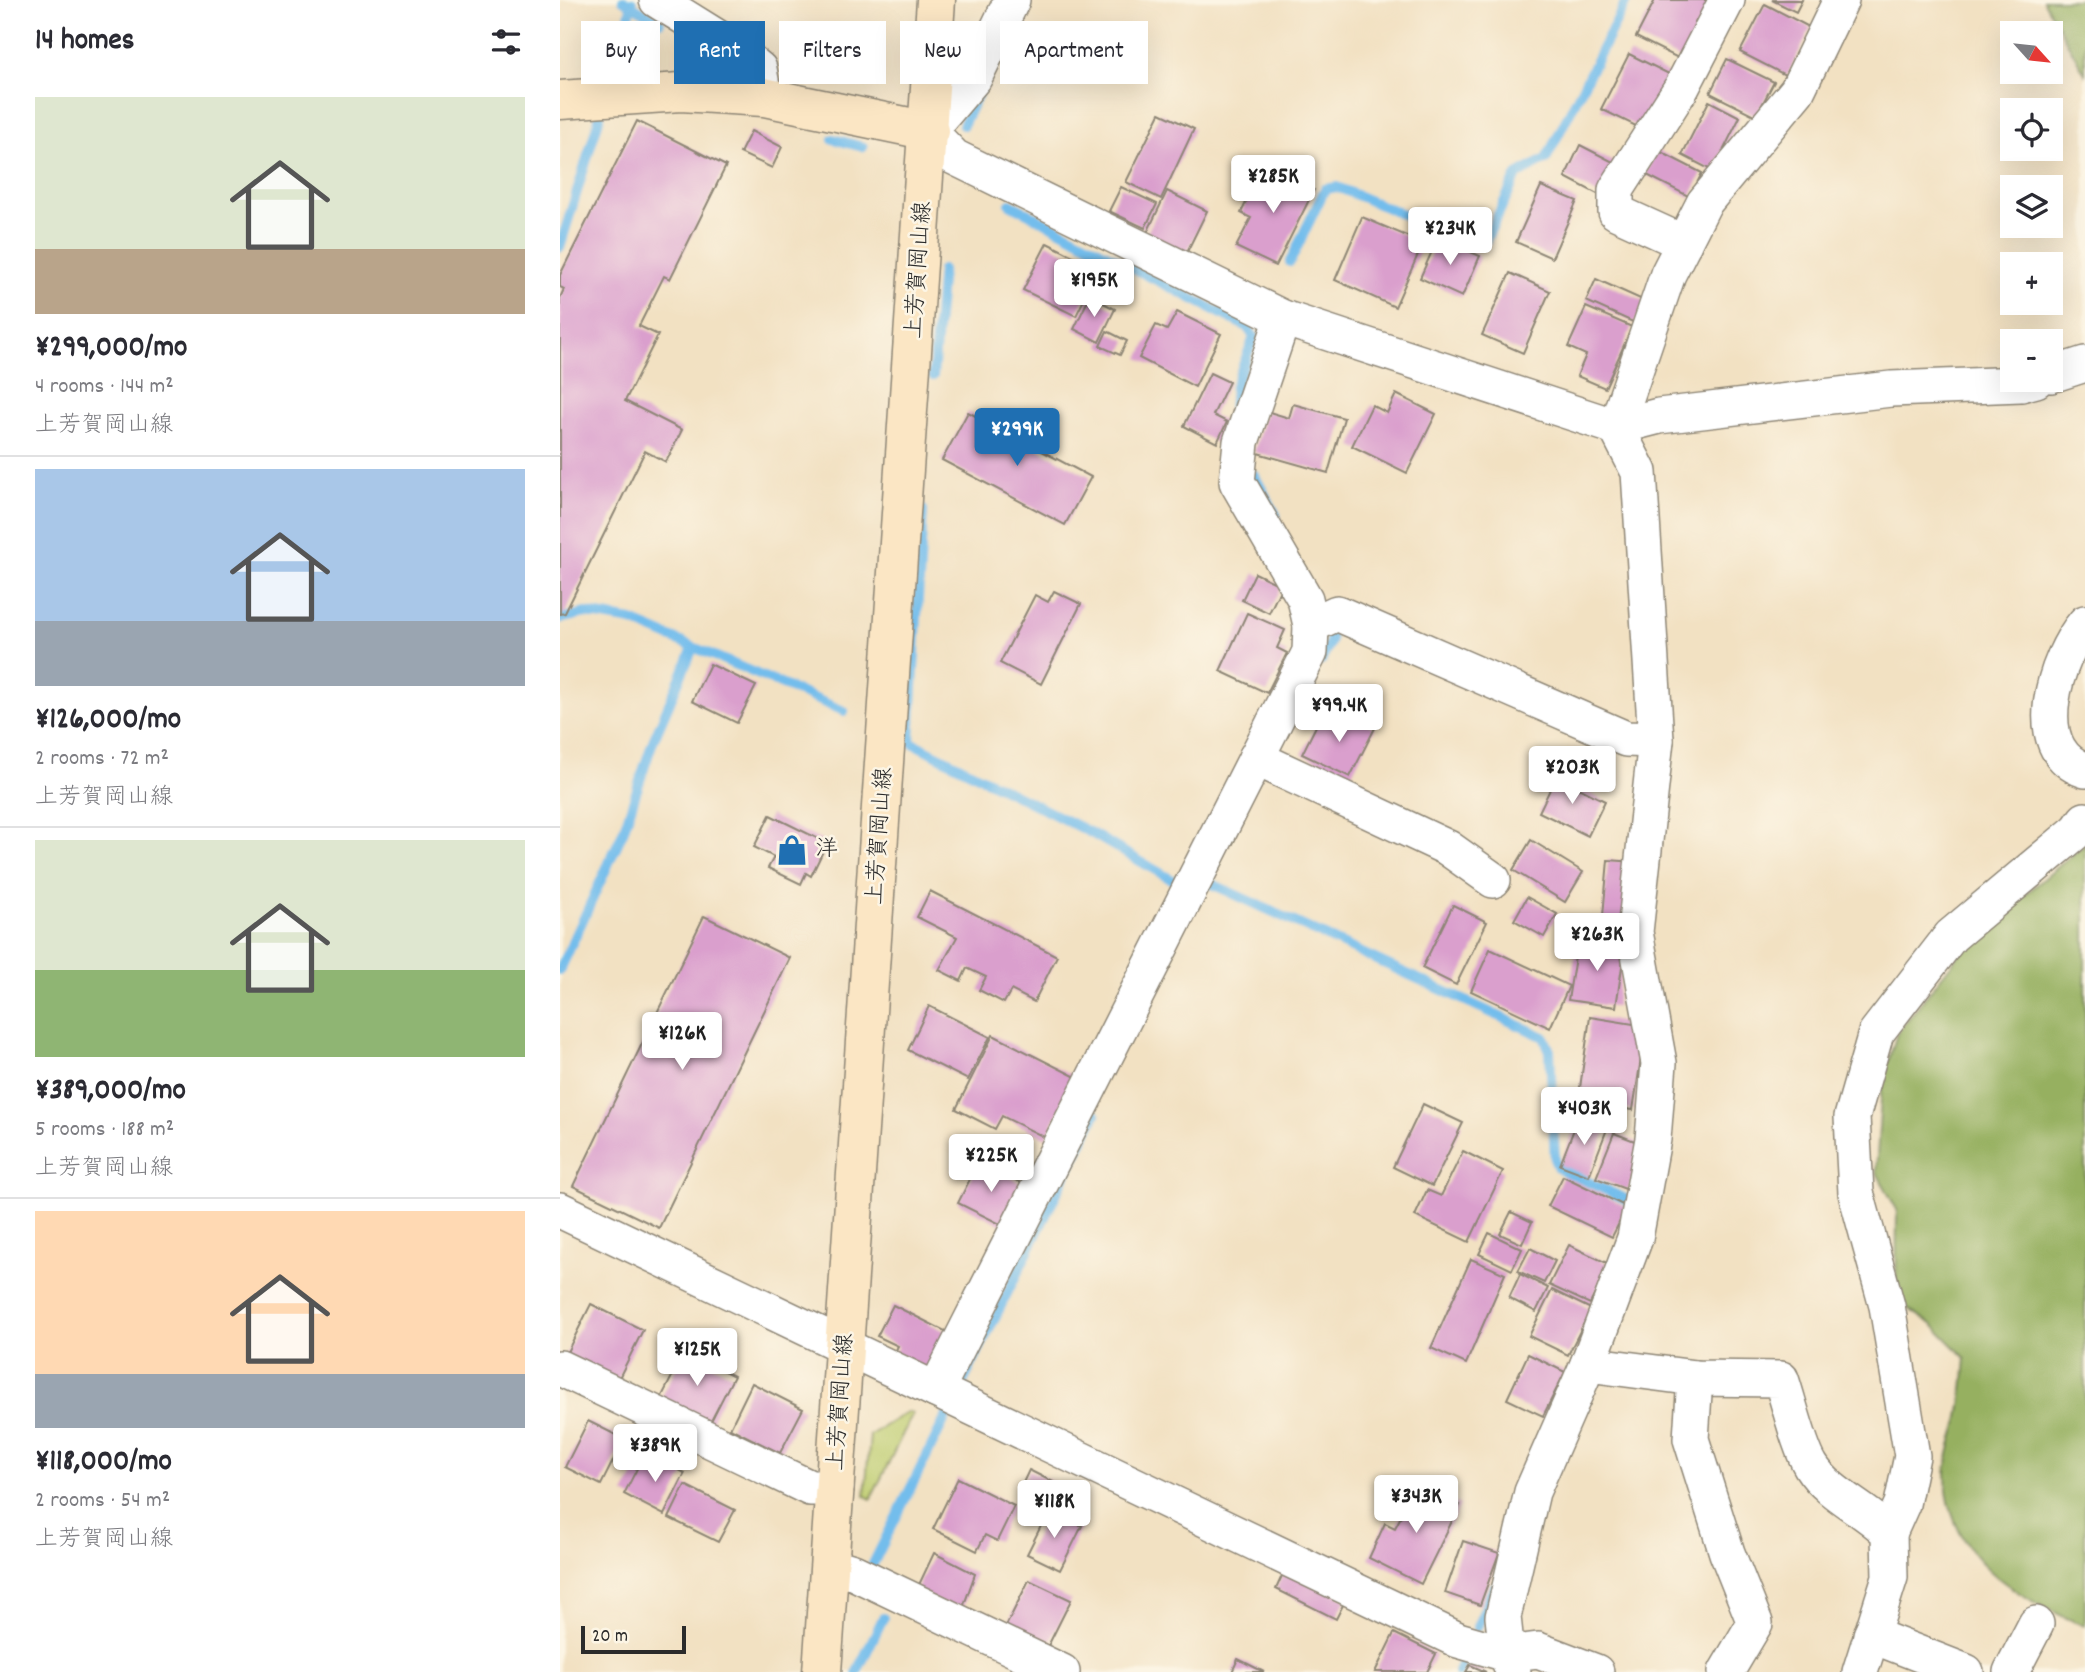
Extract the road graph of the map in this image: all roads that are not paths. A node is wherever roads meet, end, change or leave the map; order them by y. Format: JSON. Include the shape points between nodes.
{"nodes":[{"id":1,"x":657,"y":0,"type":"edge"},
{"id":2,"x":936,"y":0,"type":"edge"},
{"id":3,"x":1012,"y":0,"type":"edge"},
{"id":4,"x":1727,"y":0,"type":"edge"},
{"id":5,"x":1841,"y":0,"type":"edge"},
{"id":6,"x":764,"y":97,"type":"junction"},
{"id":7,"x":560,"y":100,"type":"edge"},
{"id":8,"x":929,"y":131,"type":"junction"},
{"id":9,"x":1684,"y":243,"type":"junction"},
{"id":10,"x":1283,"y":318,"type":"junction"},
{"id":11,"x":2085,"y":364,"type":"edge"},
{"id":12,"x":2063,"y":371,"type":"edge"},
{"id":13,"x":2000,"y":385,"type":"edge"},
{"id":14,"x":1616,"y":427,"type":"junction"},
{"id":15,"x":1323,"y":619,"type":"junction"},
{"id":16,"x":2085,"y":623,"type":"edge"},
{"id":17,"x":1656,"y":740,"type":"junction"},
{"id":18,"x":1267,"y":763,"type":"junction"},
{"id":19,"x":2085,"y":771,"type":"edge"},
{"id":20,"x":2085,"y":820,"type":"edge"},
{"id":21,"x":1493,"y":880,"type":"dead end"},
{"id":22,"x":560,"y":1210,"type":"edge"},
{"id":23,"x":846,"y":1347,"type":"junction"},
{"id":24,"x":1588,"y":1364,"type":"junction"},
{"id":25,"x":560,"y":1368,"type":"edge"},
{"id":26,"x":1695,"y":1378,"type":"junction"},
{"id":27,"x":947,"y":1396,"type":"junction"},
{"id":28,"x":836,"y":1488,"type":"junction"},
{"id":29,"x":1889,"y":1533,"type":"junction"},
{"id":30,"x":831,"y":1564,"type":"junction"},
{"id":31,"x":2036,"y":1624,"type":"dead end"},
{"id":32,"x":1871,"y":1635,"type":"junction"},
{"id":33,"x":1510,"y":1663,"type":"edge"},
{"id":34,"x":822,"y":1672,"type":"edge"},
{"id":35,"x":1062,"y":1672,"type":"edge"},
{"id":36,"x":1596,"y":1672,"type":"edge"},
{"id":37,"x":1726,"y":1672,"type":"edge"},
{"id":38,"x":1860,"y":1672,"type":"edge"},
{"id":39,"x":1966,"y":1672,"type":"edge"},
{"id":40,"x":2011,"y":1672,"type":"edge"}],
"edges":[{"from":1,"to":6,"type":"street","via":[[759,69]]},
{"from":2,"to":8,"type":"main road","name":"上芳賀岡山線"},
{"from":3,"to":8,"type":"street","via":[[974,78]]},
{"from":4,"to":9,"type":"street","via":[[1682,87],[1616,190],[1616,212]]},
{"from":5,"to":9,"type":"street","via":[[1797,91],[1704,203]]},
{"from":6,"to":7,"type":"main road","via":[[681,92]]},
{"from":6,"to":8,"type":"main road"},
{"from":8,"to":10,"type":"street","via":[[954,157]]},
{"from":8,"to":23,"type":"main road","name":"上芳賀岡山線"},
{"from":9,"to":14,"type":"street","via":[[1668,274]]},
{"from":10,"to":14,"type":"street"},
{"from":10,"to":15,"type":"street","via":[[1241,442],[1237,482],[1305,599]]},
{"from":11,"to":12,"type":"street"},
{"from":13,"to":14,"type":"street","via":[[1891,389],[1659,416]]},
{"from":14,"to":17,"type":"street","via":[[1639,472]]},
{"from":15,"to":17,"type":"street","via":[[1626,738]]},
{"from":15,"to":18,"type":"street"},
{"from":16,"to":19,"type":"street","via":[[2069,642],[2048,705],[2057,749]]},
{"from":17,"to":24,"type":"street","via":[[1635,932],[1659,1063],[1653,1139],[1634,1238]]},
{"from":18,"to":21,"type":"street","via":[[1448,848]]},
{"from":18,"to":27,"type":"street"},
{"from":20,"to":29,"type":"street","via":[[1951,936],[1876,1033],[1852,1117],[1856,1193],[1887,1306],[1912,1456],[1902,1504]]},
{"from":22,"to":23,"type":"street"},
{"from":23,"to":27,"type":"street"},
{"from":23,"to":28,"type":"main road","name":"上芳賀岡山線"},
{"from":24,"to":26,"type":"street"},
{"from":24,"to":33,"type":"street","via":[[1532,1492],[1503,1617]]},
{"from":25,"to":28,"type":"street","via":[[810,1489]]},
{"from":26,"to":29,"type":"street","via":[[1781,1379],[1811,1466]]},
{"from":26,"to":37,"type":"street","via":[[1691,1439],[1755,1623]]},
{"from":27,"to":33,"type":"street"},
{"from":28,"to":30,"type":"main road","name":"上芳賀岡山線"},
{"from":29,"to":32,"type":"street","via":[[1890,1577]]},
{"from":30,"to":34,"type":"main road","name":"上芳賀岡山線"},
{"from":30,"to":35,"type":"street"},
{"from":31,"to":40,"type":"street"},
{"from":32,"to":38,"type":"street"},
{"from":32,"to":39,"type":"street"},
{"from":33,"to":36,"type":"street","via":[[1538,1650]]}]}
